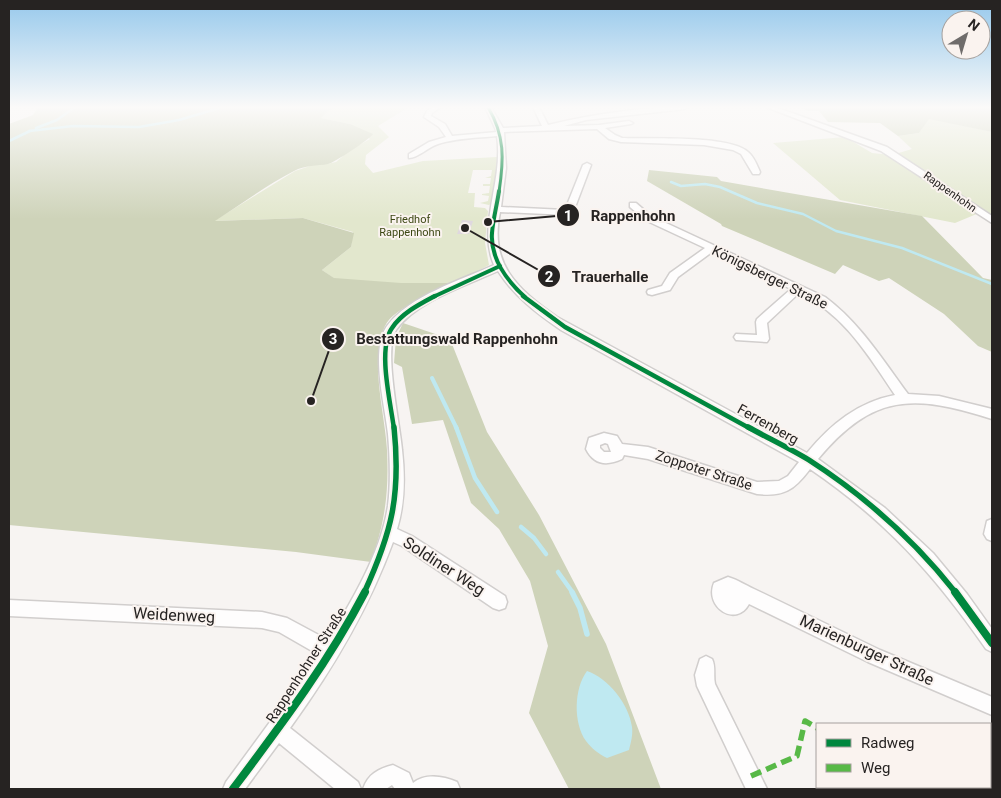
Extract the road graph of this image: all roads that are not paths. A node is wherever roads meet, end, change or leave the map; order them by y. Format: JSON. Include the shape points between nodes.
{"nodes":[{"id":1,"x":430,"y":144,"type":"edge"},
{"id":2,"x":500,"y":144,"type":"edge"},
{"id":3,"x":698,"y":144,"type":"edge"},
{"id":4,"x":871,"y":144,"type":"edge"},
{"id":5,"x":412,"y":156,"type":"dead end"},
{"id":6,"x":587,"y":165,"type":"dead end"},
{"id":7,"x":756,"y":172,"type":"dead end"},
{"id":8,"x":633,"y":205,"type":"dead end"},
{"id":9,"x":496,"y":209,"type":"junction"},
{"id":10,"x":992,"y":220,"type":"edge"},
{"id":11,"x":711,"y":248,"type":"junction"},
{"id":12,"x":500,"y":266,"type":"junction"},
{"id":13,"x":798,"y":288,"type":"junction"},
{"id":14,"x":652,"y":292,"type":"dead end"},
{"id":15,"x":740,"y":337,"type":"dead end"},
{"id":16,"x":904,"y":398,"type":"junction"},
{"id":17,"x":992,"y":414,"type":"edge"},
{"id":18,"x":618,"y":449,"type":"dead end"},
{"id":19,"x":808,"y":460,"type":"junction"},
{"id":20,"x":992,"y":526,"type":"edge"},
{"id":21,"x":389,"y":533,"type":"junction"},
{"id":22,"x":992,"y":534,"type":"edge"},
{"id":23,"x":741,"y":595,"type":"dead end"},
{"id":24,"x":499,"y":602,"type":"dead end"},
{"id":25,"x":9,"y":608,"type":"edge"},
{"id":26,"x":992,"y":643,"type":"edge"},
{"id":27,"x":332,"y":652,"type":"junction"},
{"id":28,"x":706,"y":665,"type":"dead end"},
{"id":29,"x":992,"y":706,"type":"edge"},
{"id":30,"x":277,"y":730,"type":"junction"},
{"id":31,"x":233,"y":789,"type":"edge"},
{"id":32,"x":351,"y":789,"type":"edge"},
{"id":33,"x":373,"y":789,"type":"edge"},
{"id":34,"x":406,"y":789,"type":"edge"},
{"id":35,"x":421,"y":789,"type":"edge"},
{"id":36,"x":450,"y":789,"type":"edge"},
{"id":37,"x":757,"y":789,"type":"edge"}],
"edges":[{"from":1,"to":5,"type":"street"},
{"from":2,"to":9,"type":"street"},
{"from":3,"to":7,"type":"street","via":[[739,149],[752,161]]},
{"from":4,"to":10,"type":"street","name":"Rappenhohn","via":[[884,149]]},
{"from":6,"to":9,"type":"street","via":[[567,213]]},
{"from":8,"to":11,"type":"street","name":"Königsberger Straße","via":[[648,218]]},
{"from":9,"to":12,"type":"street","via":[[492,241]]},
{"from":11,"to":13,"type":"street","name":"Königsberger Straße"},
{"from":11,"to":14,"type":"street","via":[[674,275],[666,288]]},
{"from":12,"to":19,"type":"street","name":"Ferrenberg","via":[[525,298],[549,316]]},
{"from":12,"to":21,"type":"street","name":"Rappenhohner Straße","via":[[412,310],[390,331],[385,359],[396,472],[395,505]]},
{"from":13,"to":15,"type":"street","via":[[761,322],[763,338]]},
{"from":13,"to":16,"type":"street","name":"Königsberger Straße","via":[[840,313]]},
{"from":16,"to":17,"type":"street","name":"Zoppoter Straße","via":[[934,400]]},
{"from":16,"to":19,"type":"street","name":"Zoppoter Straße","via":[[882,402],[853,416]]},
{"from":18,"to":19,"type":"street","name":"Zoppoter Straße","via":[[648,453],[769,489],[789,484]]},
{"from":19,"to":26,"type":"street","name":"Ferrenberg","via":[[872,506],[903,533],[945,579]]},
{"from":20,"to":22,"type":"street"},
{"from":21,"to":24,"type":"street","name":"Soldiner Weg","via":[[408,541]]},
{"from":21,"to":27,"type":"street","name":"Rappenhohner Straße","via":[[370,582]]},
{"from":23,"to":29,"type":"street","name":"Marienburger Straße","via":[[748,595],[874,656]]},
{"from":25,"to":27,"type":"street","name":"Weidenweg","via":[[262,620],[289,628]]},
{"from":27,"to":30,"type":"street","name":"Rappenhohner Straße"},
{"from":28,"to":37,"type":"street","via":[[706,686]]},
{"from":30,"to":31,"type":"street","name":"Rappenhohner Straße"},
{"from":30,"to":32,"type":"street"},
{"from":33,"to":34,"type":"street","via":[[382,778],[393,774],[402,780]]},
{"from":35,"to":36,"type":"street","via":[[436,786]]}]}
